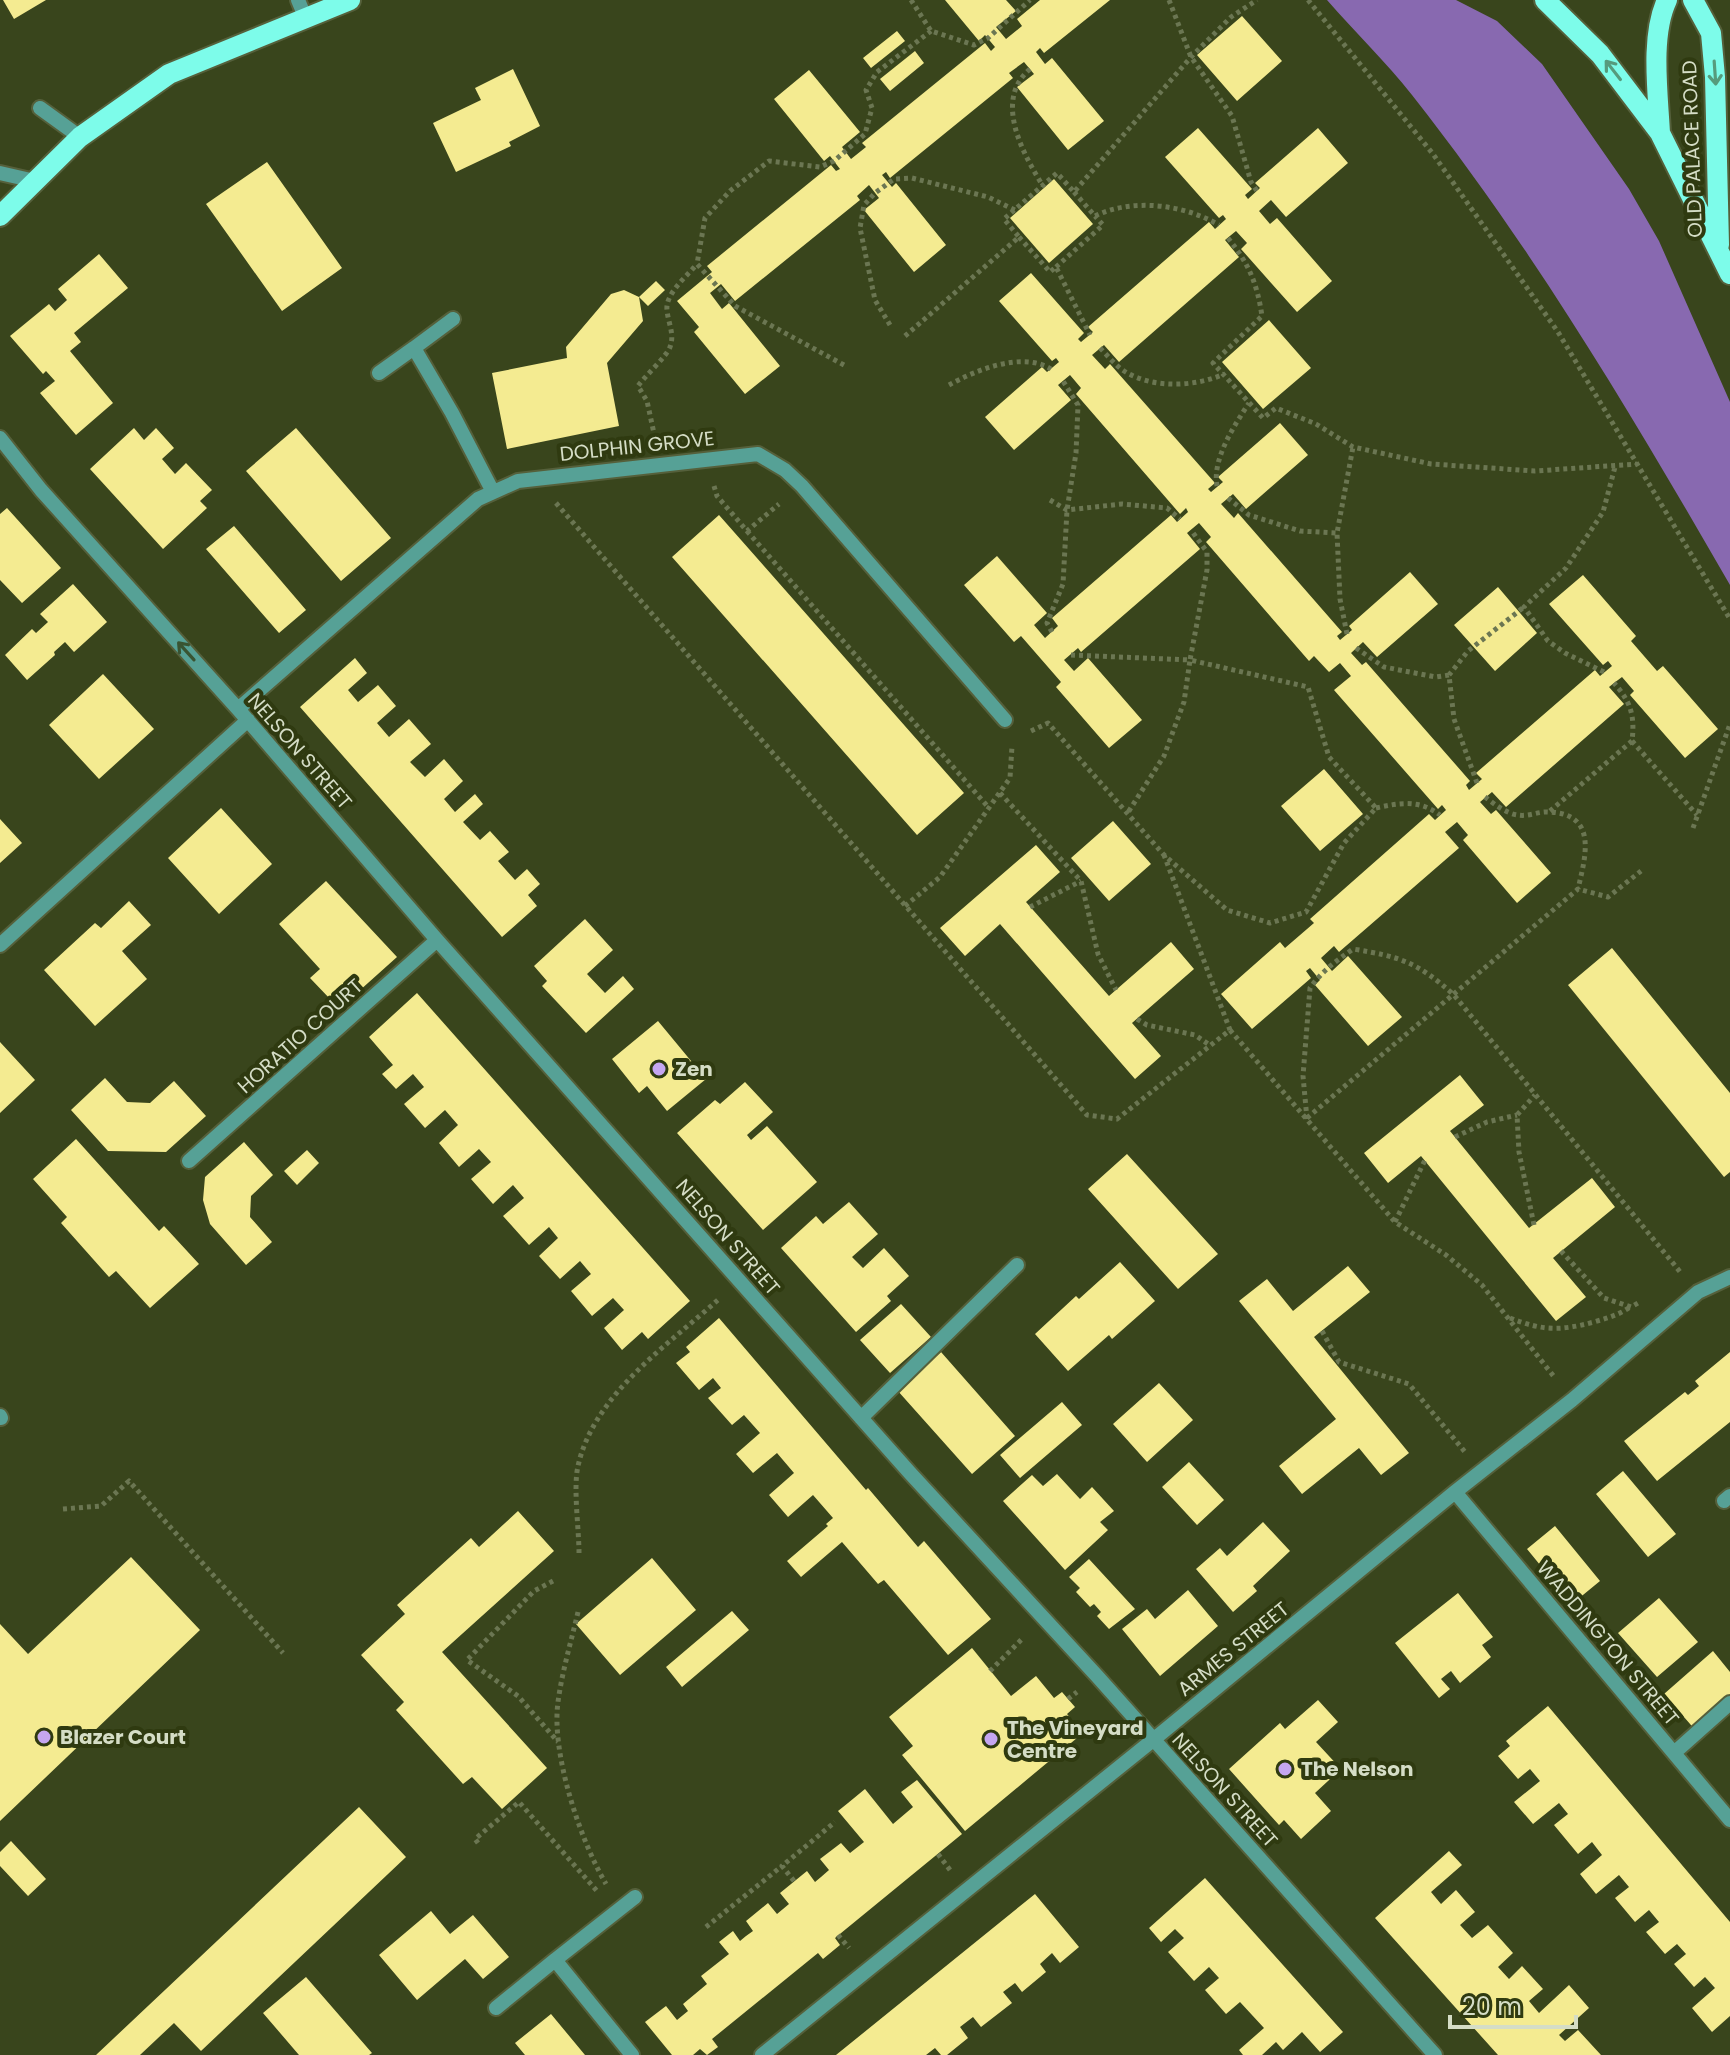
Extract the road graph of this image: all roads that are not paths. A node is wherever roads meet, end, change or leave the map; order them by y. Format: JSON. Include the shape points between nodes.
{"nodes":[{"id":1,"x":350,"y":0,"type":"edge"},
{"id":2,"x":1545,"y":0,"type":"edge"},
{"id":3,"x":1667,"y":0,"type":"edge"},
{"id":4,"x":1693,"y":0,"type":"edge"},
{"id":5,"x":302,"y":10,"type":"edge"},
{"id":6,"x":40,"y":108,"type":"dead end"},
{"id":7,"x":1660,"y":133,"type":"junction"},
{"id":8,"x":80,"y":137,"type":"junction"},
{"id":9,"x":0,"y":173,"type":"edge"},
{"id":10,"x":35,"y":181,"type":"junction"},
{"id":11,"x":0,"y":216,"type":"edge"},
{"id":12,"x":1720,"y":253,"type":"junction"},
{"id":13,"x":1730,"y":274,"type":"edge"},
{"id":14,"x":453,"y":319,"type":"dead end"},
{"id":15,"x":414,"y":348,"type":"junction"},
{"id":16,"x":379,"y":373,"type":"dead end"},
{"id":17,"x":0,"y":438,"type":"edge"},
{"id":18,"x":493,"y":492,"type":"junction"},
{"id":19,"x":243,"y":715,"type":"junction"},
{"id":20,"x":1005,"y":720,"type":"road end"},
{"id":21,"x":437,"y":940,"type":"junction"},
{"id":22,"x":0,"y":945,"type":"edge"},
{"id":23,"x":189,"y":1161,"type":"dead end"},
{"id":24,"x":1017,"y":1265,"type":"dead end"},
{"id":25,"x":1730,"y":1277,"type":"edge"},
{"id":26,"x":861,"y":1418,"type":"junction"},
{"id":27,"x":1455,"y":1492,"type":"junction"},
{"id":28,"x":1730,"y":1703,"type":"edge"},
{"id":29,"x":1153,"y":1740,"type":"junction"},
{"id":30,"x":1674,"y":1753,"type":"junction"},
{"id":31,"x":1730,"y":1820,"type":"edge"},
{"id":32,"x":635,"y":1897,"type":"dead end"},
{"id":33,"x":555,"y":1960,"type":"junction"},
{"id":34,"x":496,"y":2008,"type":"dead end"},
{"id":35,"x":632,"y":2055,"type":"edge"},
{"id":36,"x":762,"y":2055,"type":"edge"},
{"id":37,"x":1435,"y":2055,"type":"edge"}],
"edges":[{"from":1,"to":5,"type":"main road"},
{"from":7,"to":2,"type":"main road","name":"OLD PALACE ROAD","one_way":true,"via":[[1600,54]]},
{"from":3,"to":7,"type":"main road","name":"OLD PALACE ROAD","via":[[1659,17]]},
{"from":4,"to":12,"type":"main road","name":"OLD PALACE ROAD","one_way":true,"via":[[1711,33]]},
{"from":5,"to":8,"type":"main road","via":[[169,74]]},
{"from":6,"to":8,"type":"street"},
{"from":7,"to":12,"type":"main road","name":"OLD PALACE ROAD"},
{"from":8,"to":10,"type":"main road"},
{"from":9,"to":10,"type":"street"},
{"from":10,"to":11,"type":"main road"},
{"from":12,"to":13,"type":"main road","name":"OLD PALACE ROAD"},
{"from":14,"to":15,"type":"street"},
{"from":15,"to":16,"type":"street"},
{"from":15,"to":18,"type":"street"},
{"from":19,"to":17,"type":"street","name":"NELSON STREET","one_way":true},
{"from":18,"to":19,"type":"street","name":"DOLPHIN GROVE","via":[[478,499]]},
{"from":18,"to":20,"type":"street","name":"DOLPHIN GROVE","via":[[534,478],[758,454],[802,486]]},
{"from":19,"to":21,"type":"street","name":"NELSON STREET"},
{"from":19,"to":22,"type":"street","name":"DOLPHIN GROVE"},
{"from":21,"to":23,"type":"street","name":"HORATIO COURT"},
{"from":21,"to":26,"type":"street","name":"NELSON STREET"},
{"from":24,"to":26,"type":"street"},
{"from":25,"to":27,"type":"street","name":"ARMES STREET","via":[[1698,1292]]},
{"from":26,"to":29,"type":"street","name":"NELSON STREET"},
{"from":27,"to":29,"type":"street","name":"ARMES STREET"},
{"from":27,"to":30,"type":"street","name":"WADDINGTON STREET"},
{"from":28,"to":30,"type":"street"},
{"from":29,"to":36,"type":"street","name":"ARMES STREET"},
{"from":29,"to":37,"type":"street","name":"NELSON STREET"},
{"from":30,"to":31,"type":"street","name":"WADDINGTON STREET"},
{"from":32,"to":33,"type":"street"},
{"from":33,"to":34,"type":"street"},
{"from":33,"to":35,"type":"street"}]}
